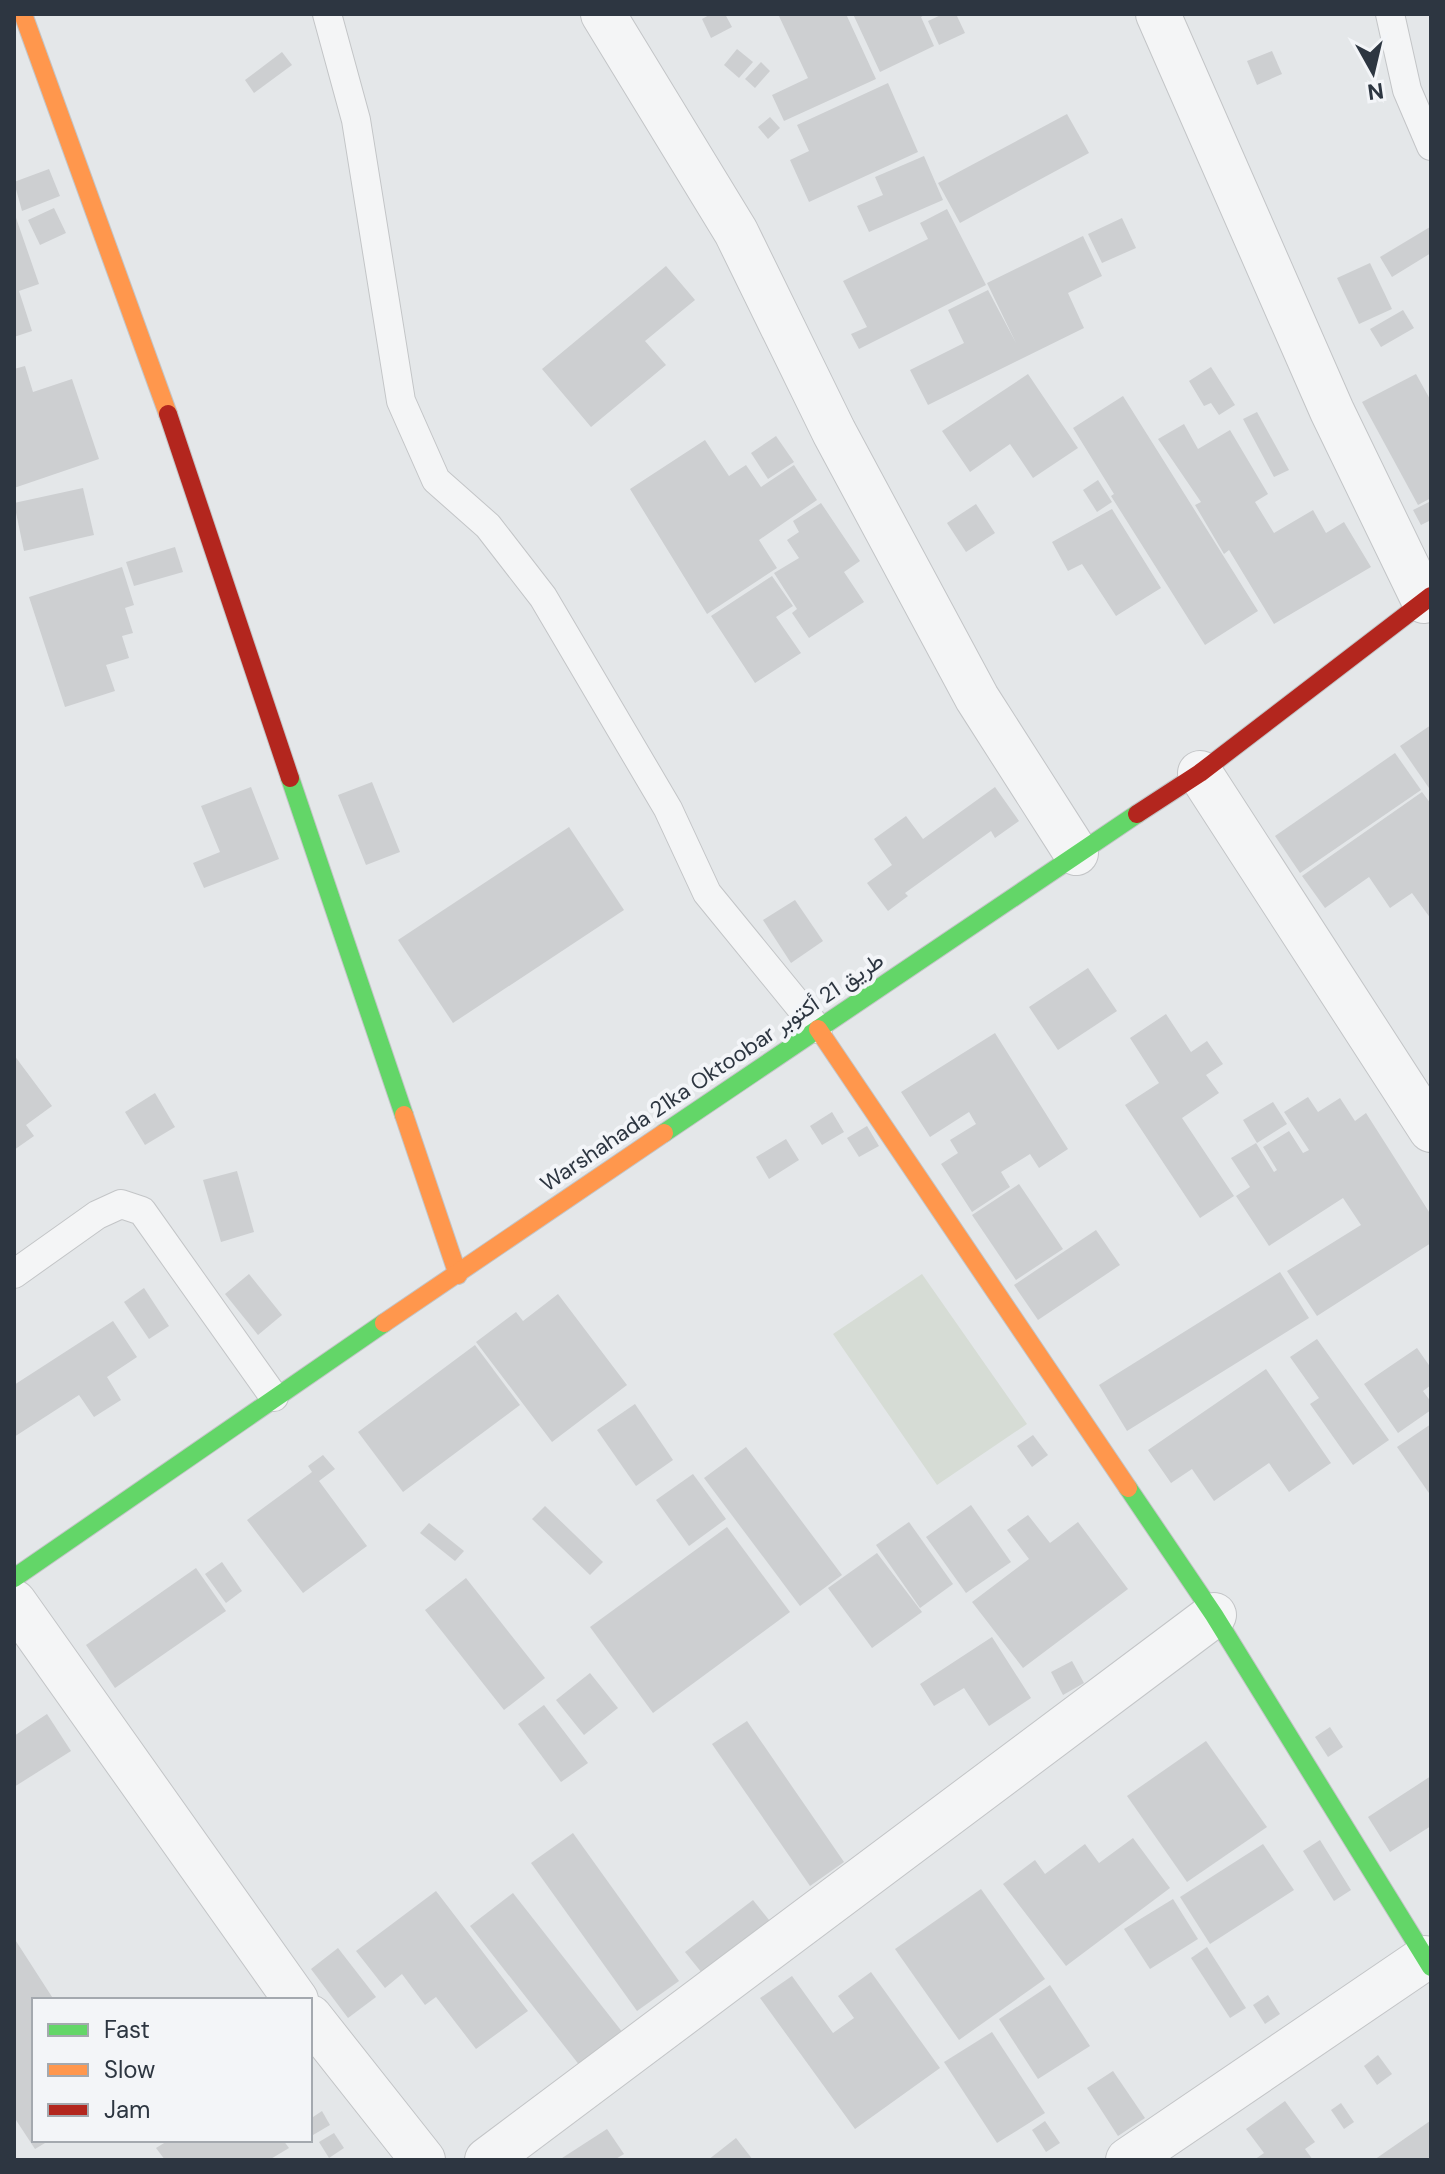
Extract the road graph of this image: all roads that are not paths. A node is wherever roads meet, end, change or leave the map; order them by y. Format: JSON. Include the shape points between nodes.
{"nodes":[{"id":1,"x":23,"y":14,"type":"edge"},
{"id":2,"x":327,"y":14,"type":"edge"},
{"id":3,"x":603,"y":14,"type":"edge"},
{"id":4,"x":1158,"y":14,"type":"edge"},
{"id":5,"x":1390,"y":14,"type":"edge"},
{"id":6,"x":1431,"y":146,"type":"edge"},
{"id":7,"x":1427,"y":598,"type":"edge"},
{"id":8,"x":1200,"y":773,"type":"junction"},
{"id":9,"x":1076,"y":853,"type":"junction"},
{"id":10,"x":818,"y":1029,"type":"junction"},
{"id":11,"x":1431,"y":1130,"type":"edge"},
{"id":12,"x":14,"y":1274,"type":"edge"},
{"id":13,"x":458,"y":1275,"type":"junction"},
{"id":14,"x":274,"y":1397,"type":"junction"},
{"id":15,"x":14,"y":1578,"type":"edge"},
{"id":16,"x":14,"y":1602,"type":"edge"},
{"id":17,"x":1214,"y":1615,"type":"junction"},
{"id":18,"x":1428,"y":1963,"type":"edge"},
{"id":19,"x":295,"y":1998,"type":"edge"},
{"id":20,"x":312,"y":2020,"type":"edge"},
{"id":21,"x":423,"y":2160,"type":"edge"},
{"id":22,"x":487,"y":2160,"type":"edge"},
{"id":23,"x":1128,"y":2160,"type":"edge"}],
"edges":[{"from":1,"to":13,"type":"street","via":[[145,347]]},
{"from":2,"to":10,"type":"lane","via":[[356,120],[401,401],[436,480],[488,526],[543,597],[668,809],[707,893]]},
{"from":3,"to":9,"type":"street","via":[[736,232],[834,432],[977,698]]},
{"from":4,"to":7,"type":"street","via":[[1332,411]]},
{"from":5,"to":6,"type":"lane","via":[[1407,90]]},
{"from":7,"to":8,"type":"street","name":"Warshahada 21ka Oktoobar طريق 21 أكتوبر"},
{"from":8,"to":9,"type":"street","name":"Warshahada 21ka Oktoobar طريق 21 أكتوبر"},
{"from":8,"to":11,"type":"street"},
{"from":9,"to":10,"type":"street","name":"Warshahada 21ka Oktoobar طريق 21 أكتوبر"},
{"from":10,"to":13,"type":"street","name":"Warshahada 21ka Oktoobar طريق 21 أكتوبر"},
{"from":10,"to":17,"type":"street"},
{"from":12,"to":14,"type":"lane","via":[[97,1215],[121,1204],[142,1211]]},
{"from":13,"to":14,"type":"street","name":"Warshahada 21ka Oktoobar طريق 21 أكتوبر"},
{"from":14,"to":15,"type":"street","name":"Warshahada 21ka Oktoobar طريق 21 أكتوبر"},
{"from":16,"to":19,"type":"street"},
{"from":17,"to":18,"type":"street"},
{"from":17,"to":22,"type":"street"},
{"from":18,"to":23,"type":"street"},
{"from":20,"to":21,"type":"street"}]}
